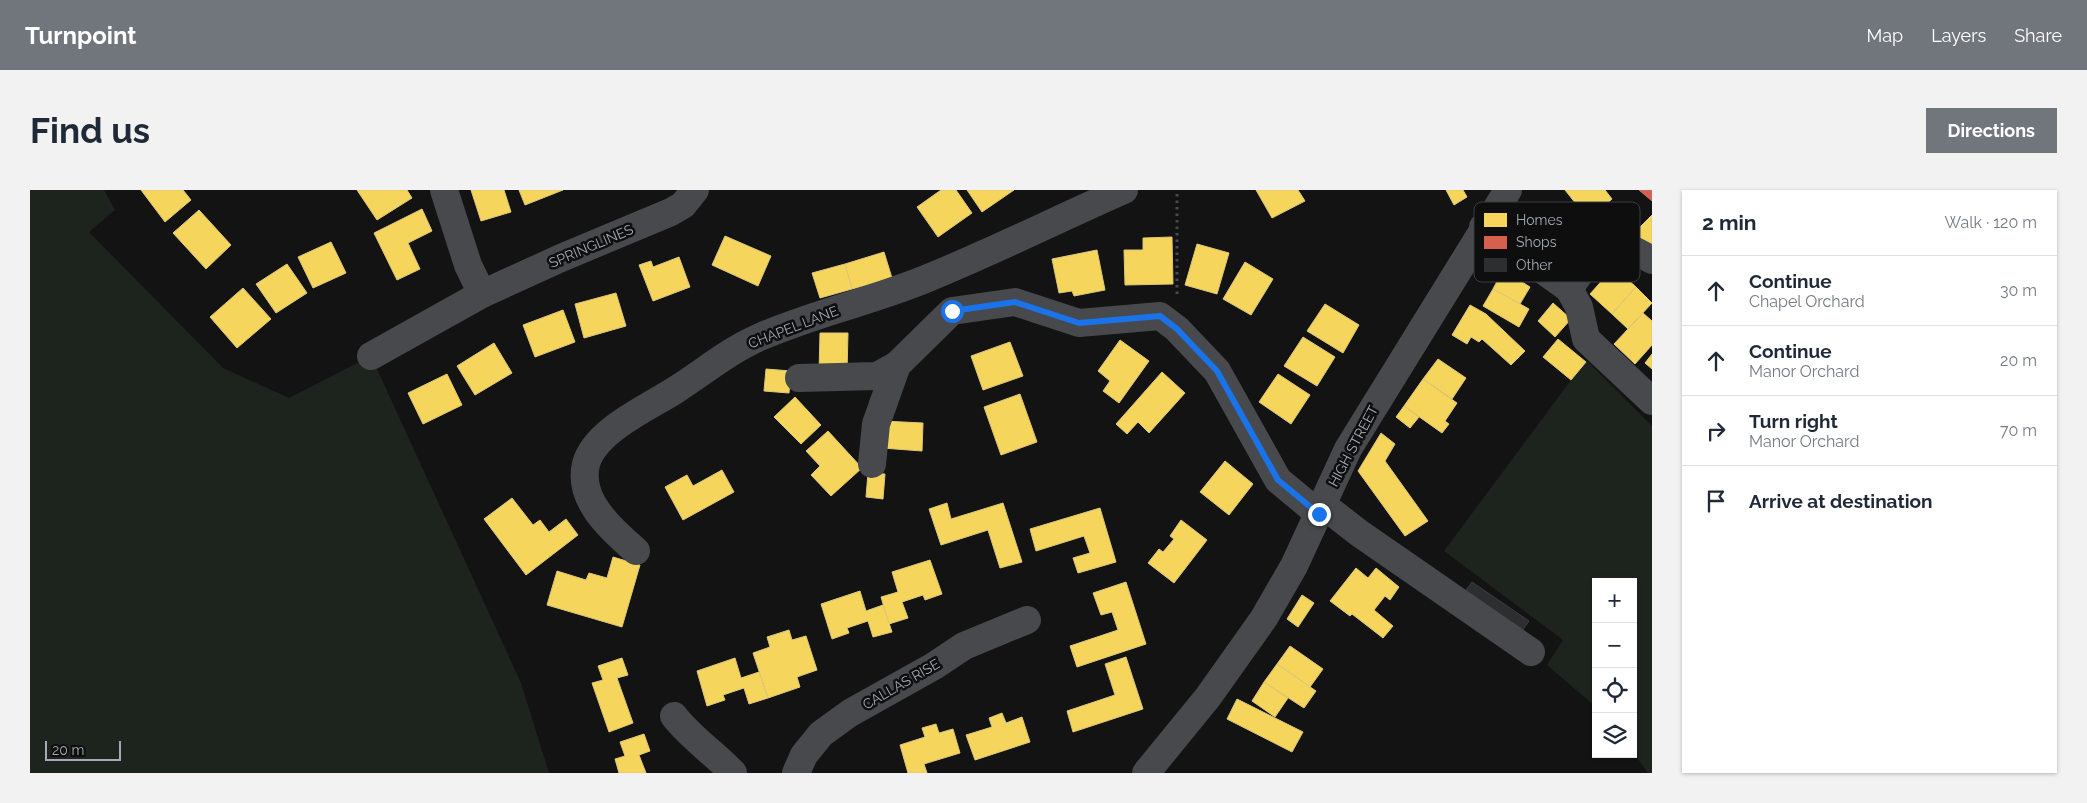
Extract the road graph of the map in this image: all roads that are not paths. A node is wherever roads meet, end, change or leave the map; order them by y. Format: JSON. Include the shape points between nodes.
{"nodes":[{"id":1,"x":444,"y":190,"type":"edge"},
{"id":2,"x":1124,"y":190,"type":"edge"},
{"id":3,"x":1508,"y":190,"type":"edge"},
{"id":4,"x":694,"y":191,"type":"edge"},
{"id":5,"x":1500,"y":202,"type":"edge"},
{"id":6,"x":1474,"y":242,"type":"edge"},
{"id":7,"x":1640,"y":254,"type":"edge"},
{"id":8,"x":1652,"y":260,"type":"edge"},
{"id":9,"x":1561,"y":282,"type":"edge"},
{"id":10,"x":1574,"y":282,"type":"edge"},
{"id":11,"x":1569,"y":288,"type":"junction"},
{"id":12,"x":482,"y":294,"type":"junction"},
{"id":13,"x":371,"y":356,"type":"dead end"},
{"id":14,"x":897,"y":365,"type":"junction"},
{"id":15,"x":799,"y":378,"type":"dead end"},
{"id":16,"x":1652,"y":401,"type":"edge"},
{"id":17,"x":872,"y":464,"type":"dead end"},
{"id":18,"x":1321,"y":510,"type":"junction"},
{"id":19,"x":636,"y":551,"type":"dead end"},
{"id":20,"x":1027,"y":620,"type":"dead end"},
{"id":21,"x":1530,"y":652,"type":"dead end"},
{"id":22,"x":674,"y":716,"type":"dead end"},
{"id":23,"x":733,"y":773,"type":"edge"},
{"id":24,"x":796,"y":773,"type":"edge"},
{"id":25,"x":1146,"y":773,"type":"edge"}],
"edges":[{"from":1,"to":12,"type":"street","via":[[468,265]]},
{"from":2,"to":19,"type":"street","name":"CHAPEL LANE","via":[[916,283],[760,337],[734,350],[629,418],[592,451],[584,474],[586,487],[602,518]]},
{"from":3,"to":5,"type":"street","name":"HIGH STREET"},
{"from":4,"to":12,"type":"street","name":"SPRINGLINES","via":[[683,206],[671,212]]},
{"from":6,"to":18,"type":"street","name":"HIGH STREET","via":[[1348,448]]},
{"from":7,"to":8,"type":"street"},
{"from":9,"to":11,"type":"street"},
{"from":10,"to":11,"type":"street"},
{"from":11,"to":16,"type":"street","via":[[1579,307],[1586,339]]},
{"from":12,"to":13,"type":"street","name":"SPRINGLINES"},
{"from":14,"to":15,"type":"street","via":[[877,376]]},
{"from":14,"to":17,"type":"street","via":[[876,424]]},
{"from":14,"to":18,"type":"street","via":[[952,311],[1015,302],[1079,323],[1160,316],[1217,371],[1278,480]]},
{"from":18,"to":21,"type":"street"},
{"from":18,"to":25,"type":"street","name":"HIGH STREET","via":[[1264,618],[1208,697]]},
{"from":20,"to":24,"type":"street","name":"CALLAS RISE","via":[[964,646],[850,713],[822,734],[804,755]]},
{"from":22,"to":23,"type":"street"}]}
